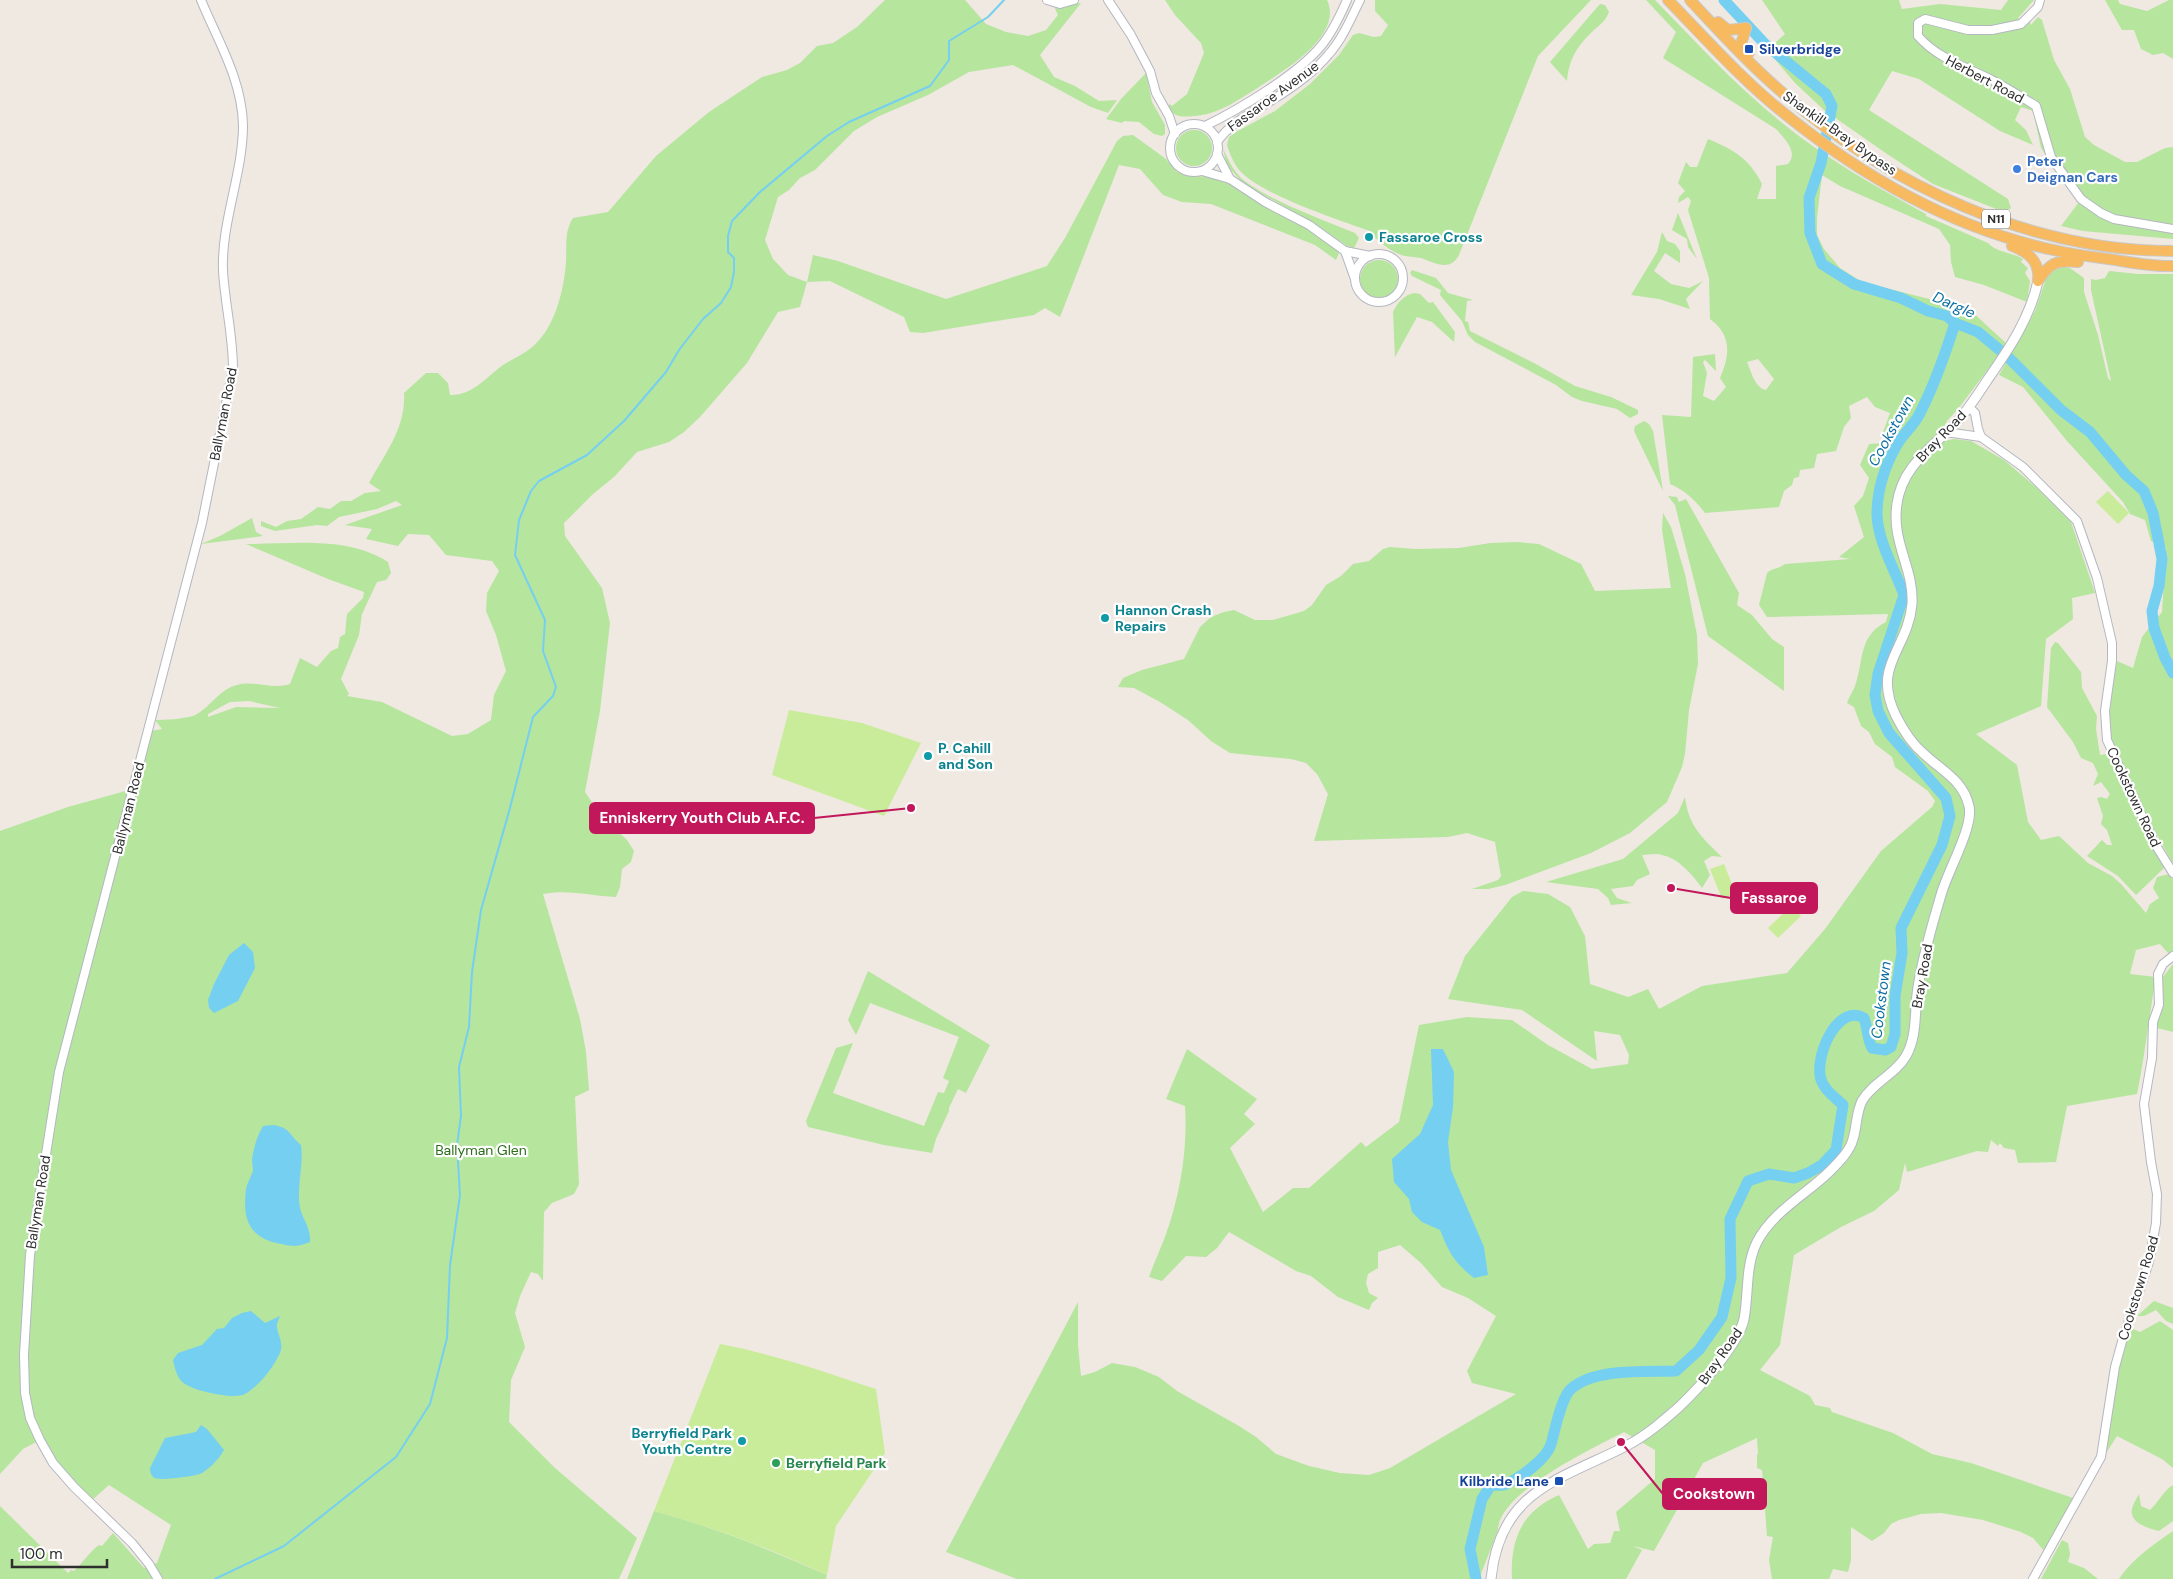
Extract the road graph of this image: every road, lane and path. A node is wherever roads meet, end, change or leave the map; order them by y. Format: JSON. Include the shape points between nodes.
{"nodes":[{"id":1,"x":201,"y":0,"type":"edge"},
{"id":2,"x":1047,"y":0,"type":"edge"},
{"id":3,"x":1074,"y":0,"type":"edge"},
{"id":4,"x":1108,"y":0,"type":"edge"},
{"id":5,"x":1348,"y":0,"type":"edge"},
{"id":6,"x":1360,"y":0,"type":"edge"},
{"id":7,"x":1668,"y":0,"type":"edge"},
{"id":8,"x":1690,"y":0,"type":"edge"},
{"id":9,"x":1698,"y":0,"type":"edge"},
{"id":10,"x":2040,"y":0,"type":"edge"},
{"id":11,"x":1806,"y":111,"type":"junction"},
{"id":12,"x":1169,"y":116,"type":"junction"},
{"id":13,"x":1186,"y":125,"type":"junction"},
{"id":14,"x":1205,"y":126,"type":"junction"},
{"id":15,"x":1175,"y":134,"type":"junction"},
{"id":16,"x":1217,"y":142,"type":"junction"},
{"id":17,"x":1217,"y":154,"type":"junction"},
{"id":18,"x":1202,"y":170,"type":"junction"},
{"id":19,"x":1230,"y":179,"type":"junction"},
{"id":20,"x":2173,"y":229,"type":"edge"},
{"id":21,"x":1978,"y":230,"type":"junction"},
{"id":22,"x":2068,"y":239,"type":"junction"},
{"id":23,"x":2173,"y":246,"type":"edge"},
{"id":24,"x":2173,"y":250,"type":"edge"},
{"id":25,"x":1345,"y":251,"type":"junction"},
{"id":26,"x":1370,"y":256,"type":"junction"},
{"id":27,"x":2169,"y":266,"type":"edge"},
{"id":28,"x":1356,"y":281,"type":"junction"},
{"id":29,"x":2038,"y":281,"type":"junction"},
{"id":30,"x":1969,"y":407,"type":"junction"},
{"id":31,"x":1946,"y":432,"type":"junction"},
{"id":32,"x":1981,"y":437,"type":"junction"},
{"id":33,"x":2173,"y":873,"type":"edge"},
{"id":34,"x":2173,"y":956,"type":"edge"},
{"id":35,"x":158,"y":1579,"type":"edge"},
{"id":36,"x":1491,"y":1579,"type":"edge"},
{"id":37,"x":2033,"y":1579,"type":"edge"}],
"edges":[{"from":1,"to":35,"type":"street","name":"Ballyman Road","via":[[237,83],[242,116],[240,154],[223,271],[233,369],[202,524],[59,1072],[30,1255],[24,1355],[25,1393],[30,1418],[53,1463],[132,1543]]},
{"from":2,"to":3,"type":"street","via":[[1060,4]]},
{"from":4,"to":12,"type":"street","via":[[1150,71],[1156,93]]},
{"from":5,"to":14,"type":"street","name":"Fassaroe Avenue","via":[[1321,47],[1299,67]]},
{"from":6,"to":16,"type":"street","name":"Fassaroe Avenue","via":[[1329,54],[1274,99],[1234,124]]},
{"from":7,"to":21,"type":"highway","name":"Shankill-Bray Bypass","number":"N11","via":[[1748,82],[1785,114],[1866,172],[1920,204]]},
{"from":8,"to":11,"type":"highway","name":"Shankill-Bray Bypass","number":"N11","via":[[1740,53]]},
{"from":9,"to":11,"type":"highway","number":"N11","via":[[1725,28],[1746,28],[1742,47],[1800,100]]},
{"from":10,"to":20,"type":"street","name":"Herbert Road","via":[[2038,7],[2021,24],[1992,30],[1968,30],[1925,18],[1918,24],[1918,36],[1944,57],[2036,106],[2051,157],[2086,204],[2114,219]]},
{"from":11,"to":22,"type":"highway","name":"Shankill-Bray Bypass","number":"N11","via":[[1892,170],[1942,196],[2000,221]]},
{"from":12,"to":13,"type":"street"},
{"from":12,"to":15,"type":"street"},
{"from":13,"to":14,"type":"street"},
{"from":13,"to":15,"type":"street"},
{"from":14,"to":16,"type":"street"},
{"from":15,"to":18,"type":"street","via":[[1171,147],[1177,164],[1188,171]]},
{"from":16,"to":17,"type":"street"},
{"from":17,"to":18,"type":"street"},
{"from":17,"to":19,"type":"street"},
{"from":18,"to":19,"type":"street"},
{"from":19,"to":25,"type":"street","via":[[1309,225]]},
{"from":21,"to":27,"type":"highway","name":"Shankill-Bray Bypass","number":"N11","via":[[2070,255]]},
{"from":21,"to":29,"type":"highway","number":"N11","via":[[2028,253],[2038,267]]},
{"from":22,"to":23,"type":"highway","number":"N11"},
{"from":22,"to":24,"type":"highway","name":"Shankill-Bray Bypass","number":"N11","via":[[2112,247]]},
{"from":25,"to":26,"type":"street"},
{"from":25,"to":28,"type":"street"},
{"from":26,"to":28,"type":"street","via":[[1359,266]]},
{"from":26,"to":28,"type":"street","via":[[1384,255],[1396,261],[1403,277],[1400,290],[1387,301],[1372,301],[1361,293]]},
{"from":27,"to":29,"type":"highway","number":"N11","via":[[2150,268],[2060,262],[2049,266]]},
{"from":29,"to":30,"type":"main road","name":"Bray Road","via":[[2033,302],[2009,348]]},
{"from":30,"to":31,"type":"main road","name":"Bray Road"},
{"from":30,"to":32,"type":"street","via":[[1975,413]]},
{"from":31,"to":32,"type":"street","name":"Cookstown Road"},
{"from":31,"to":36,"type":"main road","name":"Bray Road","via":[[1918,459],[1902,481],[1897,499],[1898,542],[1907,568],[1912,608],[1886,679],[1887,694],[1902,726],[1922,752],[1956,779],[1970,808],[1970,819],[1945,879],[1929,936],[1916,1002],[1913,1039],[1907,1055],[1863,1099],[1853,1141],[1843,1156],[1775,1218],[1758,1242],[1748,1275],[1741,1328],[1699,1386],[1648,1433],[1547,1484],[1526,1501],[1503,1532],[1493,1560]]},
{"from":32,"to":33,"type":"street","name":"Cookstown Road","via":[[2023,467],[2077,521],[2097,578],[2112,643],[2105,711],[2107,740],[2154,844]]},
{"from":34,"to":37,"type":"street","name":"Cookstown Road","via":[[2163,964],[2158,974],[2158,1005],[2153,1022],[2152,1058],[2144,1104],[2157,1194],[2149,1262],[2115,1367],[2101,1457]]}]}
